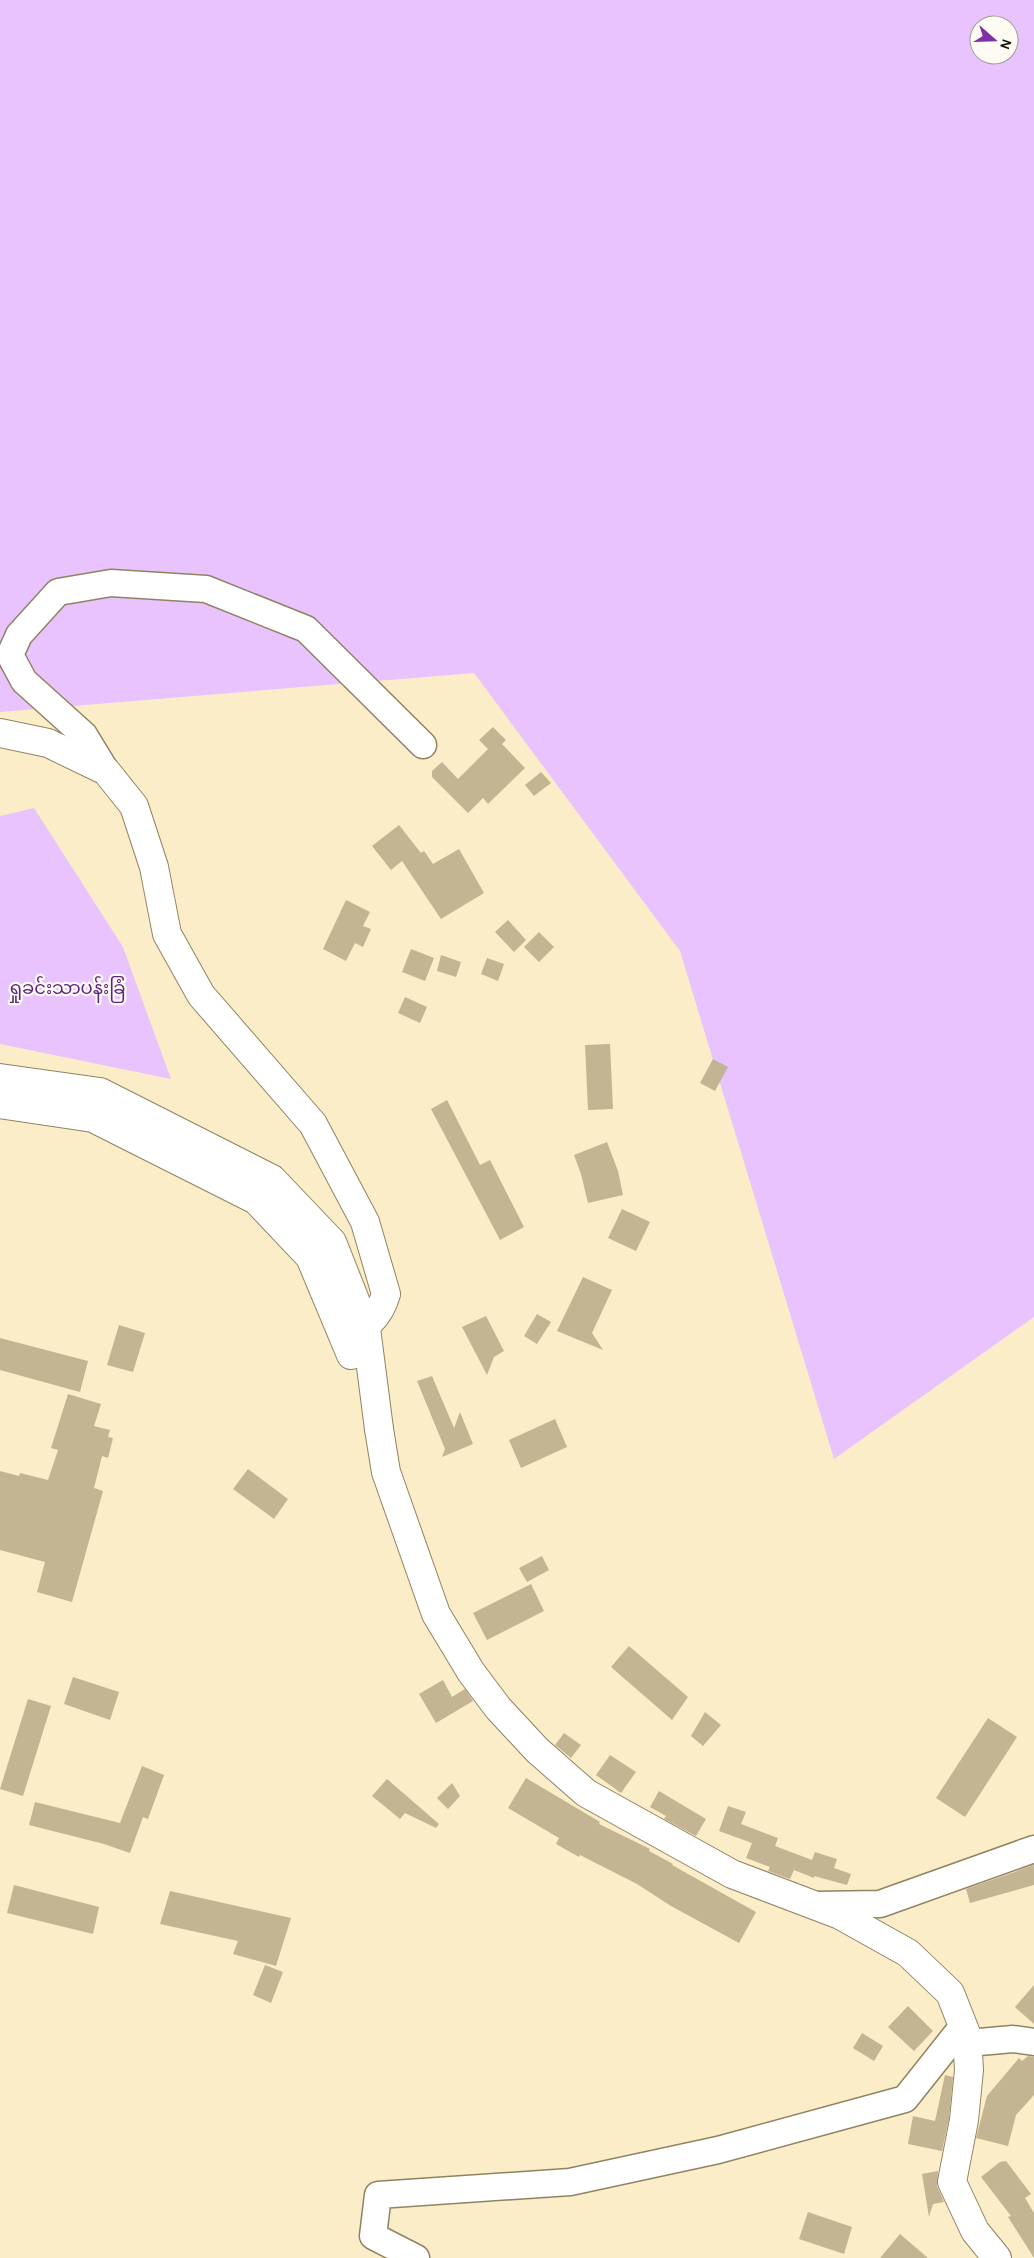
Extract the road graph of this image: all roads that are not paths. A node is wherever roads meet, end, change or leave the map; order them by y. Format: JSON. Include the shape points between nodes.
{"nodes":[{"id":1,"x":0,"y":734,"type":"edge"},
{"id":2,"x":423,"y":745,"type":"dead end"},
{"id":3,"x":106,"y":771,"type":"junction"},
{"id":4,"x":0,"y":1078,"type":"edge"},
{"id":5,"x":0,"y":1104,"type":"edge"},
{"id":6,"x":355,"y":1334,"type":"junction"},
{"id":7,"x":1034,"y":1849,"type":"edge"},
{"id":8,"x":817,"y":1905,"type":"junction"},
{"id":9,"x":966,"y":2034,"type":"junction"},
{"id":10,"x":1034,"y":2042,"type":"edge"},
{"id":11,"x":416,"y":2258,"type":"edge"},
{"id":12,"x":997,"y":2258,"type":"edge"}],
"edges":[{"from":1,"to":3,"type":"main road","via":[[48,743]]},
{"from":2,"to":3,"type":"street","via":[[306,629],[206,589],[111,583],[58,592],[18,635],[10,655],[24,681],[84,735]]},
{"from":3,"to":6,"type":"main road","via":[[134,806],[154,867],[167,934],[201,995],[313,1124],[365,1222],[386,1294],[383,1305]]},
{"from":4,"to":6,"type":"main road","via":[[100,1092],[272,1178],[332,1242]]},
{"from":5,"to":6,"type":"main road","via":[[92,1118],[256,1200],[310,1257]]},
{"from":6,"to":8,"type":"main road","via":[[379,1429],[386,1472],[436,1614],[471,1672],[498,1708],[536,1750],[586,1793],[732,1874]]},
{"from":7,"to":8,"type":"street","via":[[880,1904]]},
{"from":8,"to":9,"type":"main road","via":[[908,1953],[950,1993]]},
{"from":9,"to":10,"type":"street"},
{"from":9,"to":11,"type":"street","via":[[905,2099],[718,2150],[570,2182],[378,2195],[373,2236]]},
{"from":9,"to":12,"type":"main road","via":[[969,2070],[964,2120],[952,2182],[975,2231]]}]}
